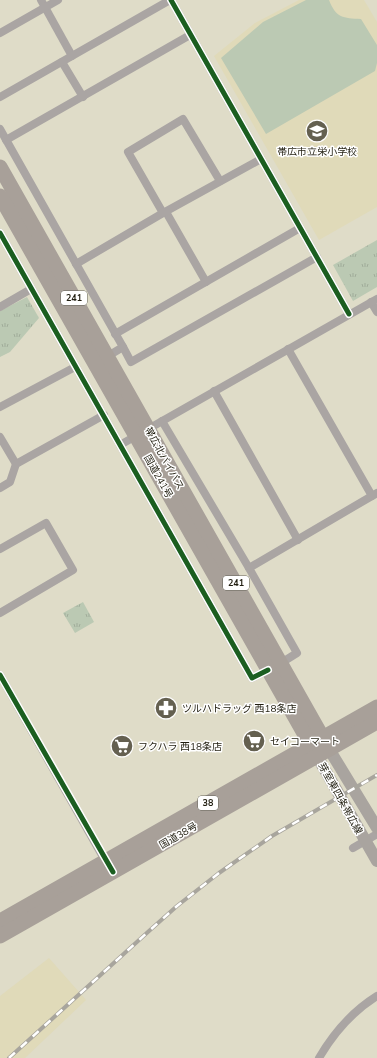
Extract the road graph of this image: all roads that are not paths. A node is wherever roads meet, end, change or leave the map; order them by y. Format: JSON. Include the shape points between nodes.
{"nodes":[{"id":1,"x":58,"y":0,"type":"edge"},
{"id":2,"x":170,"y":0,"type":"edge"},
{"id":3,"x":43,"y":4,"type":"edge"},
{"id":4,"x":0,"y":34,"type":"edge"},
{"id":5,"x":190,"y":35,"type":"junction"},
{"id":6,"x":72,"y":56,"type":"junction"},
{"id":7,"x":62,"y":62,"type":"junction"},
{"id":8,"x":83,"y":97,"type":"junction"},
{"id":9,"x":0,"y":98,"type":"edge"},
{"id":10,"x":0,"y":129,"type":"edge"},
{"id":11,"x":6,"y":140,"type":"junction"},
{"id":12,"x":261,"y":159,"type":"junction"},
{"id":13,"x":0,"y":167,"type":"edge"},
{"id":14,"x":220,"y":181,"type":"junction"},
{"id":15,"x":0,"y":196,"type":"edge"},
{"id":16,"x":164,"y":212,"type":"junction"},
{"id":17,"x":300,"y":228,"type":"junction"},
{"id":18,"x":0,"y":233,"type":"edge"},
{"id":19,"x":317,"y":256,"type":"junction"},
{"id":20,"x":76,"y":264,"type":"junction"},
{"id":21,"x":206,"y":282,"type":"junction"},
{"id":22,"x":31,"y":289,"type":"junction"},
{"id":23,"x":374,"y":300,"type":"edge"},
{"id":24,"x":0,"y":306,"type":"edge"},
{"id":25,"x":377,"y":312,"type":"edge"},
{"id":26,"x":349,"y":314,"type":"junction"},
{"id":27,"x":115,"y":334,"type":"junction"},
{"id":28,"x":123,"y":347,"type":"junction"},
{"id":29,"x":288,"y":349,"type":"junction"},
{"id":30,"x":108,"y":356,"type":"junction"},
{"id":31,"x":75,"y":367,"type":"junction"},
{"id":32,"x":214,"y":391,"type":"junction"},
{"id":33,"x":0,"y":407,"type":"edge"},
{"id":34,"x":104,"y":415,"type":"junction"},
{"id":35,"x":162,"y":420,"type":"junction"},
{"id":36,"x":143,"y":432,"type":"junction"},
{"id":37,"x":0,"y":437,"type":"edge"},
{"id":38,"x":120,"y":445,"type":"junction"},
{"id":39,"x":16,"y":464,"type":"junction"},
{"id":40,"x":0,"y":488,"type":"edge"},
{"id":41,"x":374,"y":495,"type":"edge"},
{"id":42,"x":298,"y":540,"type":"junction"},
{"id":43,"x":0,"y":549,"type":"edge"},
{"id":44,"x":249,"y":568,"type":"junction"},
{"id":45,"x":0,"y":613,"type":"edge"},
{"id":46,"x":275,"y":666,"type":"junction"},
{"id":47,"x":0,"y":675,"type":"edge"},
{"id":48,"x":377,"y":707,"type":"edge"},
{"id":49,"x":377,"y":722,"type":"edge"},
{"id":50,"x":320,"y":747,"type":"junction"},
{"id":51,"x":377,"y":828,"type":"edge"},
{"id":52,"x":377,"y":834,"type":"edge"},
{"id":53,"x":365,"y":841,"type":"junction"},
{"id":54,"x":354,"y":848,"type":"dead end"},
{"id":55,"x":377,"y":861,"type":"edge"},
{"id":56,"x":109,"y":867,"type":"junction"},
{"id":57,"x":2,"y":925,"type":"edge"},
{"id":58,"x":377,"y":996,"type":"edge"},
{"id":59,"x":319,"y":1058,"type":"edge"}],
"edges":[{"from":1,"to":3,"type":"street"},
{"from":2,"to":5,"type":"street"},
{"from":2,"to":6,"type":"street"},
{"from":3,"to":4,"type":"street"},
{"from":3,"to":6,"type":"street"},
{"from":5,"to":8,"type":"street"},
{"from":5,"to":12,"type":"street"},
{"from":6,"to":7,"type":"street"},
{"from":7,"to":8,"type":"street"},
{"from":7,"to":9,"type":"street"},
{"from":8,"to":11,"type":"street"},
{"from":10,"to":11,"type":"street"},
{"from":11,"to":20,"type":"street"},
{"from":12,"to":14,"type":"street"},
{"from":12,"to":17,"type":"street"},
{"from":13,"to":30,"type":"highway","name":"帯広北バイパス","number":"241"},
{"from":14,"to":16,"type":"street"},
{"from":14,"to":16,"type":"street","via":[[183,119],[128,152]]},
{"from":15,"to":36,"type":"highway","name":"国道241号","number":"241"},
{"from":16,"to":20,"type":"street"},
{"from":16,"to":21,"type":"street"},
{"from":17,"to":19,"type":"street"},
{"from":17,"to":21,"type":"street"},
{"from":18,"to":22,"type":"street"},
{"from":19,"to":26,"type":"street"},
{"from":19,"to":28,"type":"street","via":[[131,362]]},
{"from":20,"to":27,"type":"street"},
{"from":21,"to":27,"type":"street"},
{"from":22,"to":24,"type":"street"},
{"from":22,"to":31,"type":"street"},
{"from":23,"to":25,"type":"street"},
{"from":23,"to":26,"type":"street"},
{"from":26,"to":29,"type":"street"},
{"from":27,"to":28,"type":"street"},
{"from":28,"to":30,"type":"street"},
{"from":29,"to":32,"type":"street"},
{"from":29,"to":41,"type":"street"},
{"from":30,"to":36,"type":"highway","name":"帯広北バイパス","number":"241"},
{"from":31,"to":33,"type":"street"},
{"from":31,"to":34,"type":"street"},
{"from":32,"to":35,"type":"street"},
{"from":32,"to":42,"type":"street"},
{"from":34,"to":38,"type":"street"},
{"from":34,"to":39,"type":"street"},
{"from":35,"to":36,"type":"street"},
{"from":35,"to":44,"type":"street"},
{"from":36,"to":38,"type":"street"},
{"from":36,"to":46,"type":"highway","name":"国道241号","number":"241"},
{"from":37,"to":39,"type":"street"},
{"from":38,"to":46,"type":"street","via":[[252,678]]},
{"from":39,"to":40,"type":"street","via":[[10,482]]},
{"from":41,"to":42,"type":"street"},
{"from":42,"to":44,"type":"street"},
{"from":43,"to":45,"type":"street","via":[[46,523],[73,570]]},
{"from":44,"to":46,"type":"street","via":[[297,653]]},
{"from":46,"to":50,"type":"highway","name":"国道241号","number":"241"},
{"from":47,"to":56,"type":"street"},
{"from":48,"to":50,"type":"highway","name":"国道38号","number":"38"},
{"from":49,"to":50,"type":"highway","name":"国道38号","number":"38"},
{"from":50,"to":51,"type":"main road","name":"芽室東四条帯広線"},
{"from":50,"to":53,"type":"main road","name":"芽室東四条帯広線"},
{"from":50,"to":56,"type":"highway","name":"国道38号","number":"38"},
{"from":52,"to":53,"type":"street"},
{"from":53,"to":54,"type":"street"},
{"from":53,"to":55,"type":"main road","name":"芽室東四条帯広線"},
{"from":56,"to":57,"type":"highway","name":"国道38号","number":"38"},
{"from":58,"to":59,"type":"street","via":[[347,1020]]}]}
